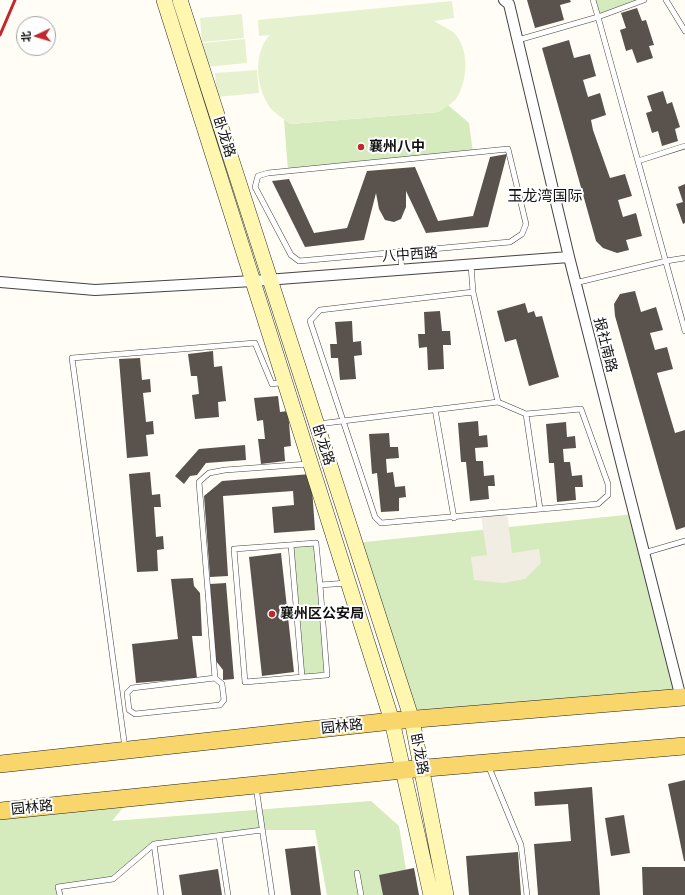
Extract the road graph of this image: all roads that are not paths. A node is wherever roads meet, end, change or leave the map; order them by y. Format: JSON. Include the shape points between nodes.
{"nodes":[{"id":1,"x":164,"y":0,"type":"edge"},
{"id":2,"x":180,"y":0,"type":"edge"},
{"id":3,"x":504,"y":0,"type":"edge"},
{"id":4,"x":593,"y":0,"type":"edge"},
{"id":5,"x":644,"y":0,"type":"edge"},
{"id":6,"x":666,"y":0,"type":"edge"},
{"id":7,"x":598,"y":17,"type":"junction"},
{"id":8,"x":685,"y":31,"type":"edge"},
{"id":9,"x":518,"y":40,"type":"junction"},
{"id":10,"x":685,"y":146,"type":"edge"},
{"id":11,"x":638,"y":161,"type":"junction"},
{"id":12,"x":400,"y":252,"type":"junction"},
{"id":13,"x":569,"y":257,"type":"junction"},
{"id":14,"x":685,"y":258,"type":"edge"},
{"id":15,"x":666,"y":261,"type":"junction"},
{"id":16,"x":471,"y":265,"type":"junction"},
{"id":17,"x":402,"y":270,"type":"junction"},
{"id":18,"x":269,"y":280,"type":"junction"},
{"id":19,"x":253,"y":281,"type":"junction"},
{"id":20,"x":0,"y":282,"type":"edge"},
{"id":21,"x":575,"y":283,"type":"junction"},
{"id":22,"x":473,"y":292,"type":"junction"},
{"id":23,"x":685,"y":331,"type":"edge"},
{"id":24,"x":286,"y":382,"type":"junction"},
{"id":25,"x":498,"y":402,"type":"junction"},
{"id":26,"x":435,"y":409,"type":"junction"},
{"id":27,"x":526,"y":414,"type":"junction"},
{"id":28,"x":344,"y":421,"type":"junction"},
{"id":29,"x":316,"y":424,"type":"junction"},
{"id":30,"x":312,"y":464,"type":"junction"},
{"id":31,"x":540,"y":509,"type":"junction"},
{"id":32,"x":454,"y":518,"type":"junction"},
{"id":33,"x":685,"y":541,"type":"edge"},
{"id":34,"x":291,"y":545,"type":"junction"},
{"id":35,"x":644,"y":553,"type":"junction"},
{"id":36,"x":348,"y":583,"type":"junction"},
{"id":37,"x":320,"y":585,"type":"junction"},
{"id":38,"x":356,"y":611,"type":"junction"},
{"id":39,"x":322,"y":612,"type":"junction"},
{"id":40,"x":302,"y":677,"type":"junction"},
{"id":41,"x":215,"y":678,"type":"junction"},
{"id":42,"x":683,"y":698,"type":"edge"},
{"id":43,"x":128,"y":703,"type":"junction"},
{"id":44,"x":120,"y":705,"type":"junction"},
{"id":45,"x":412,"y":720,"type":"junction"},
{"id":46,"x":392,"y":721,"type":"junction"},
{"id":47,"x":685,"y":746,"type":"edge"},
{"id":48,"x":126,"y":750,"type":"junction"},
{"id":49,"x":487,"y":762,"type":"junction"},
{"id":50,"x":0,"y":764,"type":"edge"},
{"id":51,"x":422,"y":768,"type":"junction"},
{"id":52,"x":403,"y":770,"type":"junction"},
{"id":53,"x":256,"y":784,"type":"junction"},
{"id":54,"x":0,"y":811,"type":"edge"},
{"id":55,"x":262,"y":830,"type":"junction"},
{"id":56,"x":219,"y":836,"type":"junction"},
{"id":57,"x":154,"y":844,"type":"junction"},
{"id":58,"x":357,"y":873,"type":"dead end"},
{"id":59,"x":60,"y":895,"type":"edge"},
{"id":60,"x":161,"y":895,"type":"edge"},
{"id":61,"x":228,"y":895,"type":"edge"},
{"id":62,"x":272,"y":895,"type":"edge"},
{"id":63,"x":361,"y":895,"type":"edge"},
{"id":64,"x":431,"y":895,"type":"edge"},
{"id":65,"x":446,"y":895,"type":"edge"},
{"id":66,"x":527,"y":895,"type":"edge"}],
"edges":[{"from":1,"to":19,"type":"main road","name":"卧龙路"},
{"from":2,"to":18,"type":"main road","name":"卧龙路"},
{"from":3,"to":9,"type":"street","name":"报社南路","via":[[509,4]]},
{"from":4,"to":7,"type":"lane"},
{"from":5,"to":7,"type":"lane"},
{"from":6,"to":8,"type":"lane"},
{"from":7,"to":9,"type":"lane"},
{"from":7,"to":11,"type":"lane"},
{"from":9,"to":13,"type":"street","name":"报社南路"},
{"from":10,"to":11,"type":"lane"},
{"from":11,"to":15,"type":"lane"},
{"from":12,"to":12,"type":"lane","via":[[510,242],[522,234],[526,224],[508,149],[258,176],[255,186],[291,255],[299,262]]},
{"from":12,"to":17,"type":"lane"},
{"from":13,"to":16,"type":"street","name":"八中西路"},
{"from":13,"to":21,"type":"street","name":"报社南路"},
{"from":14,"to":15,"type":"lane"},
{"from":15,"to":21,"type":"lane"},
{"from":15,"to":23,"type":"lane"},
{"from":16,"to":17,"type":"street","name":"八中西路"},
{"from":16,"to":22,"type":"lane"},
{"from":17,"to":18,"type":"street","name":"八中西路"},
{"from":18,"to":19,"type":"street","name":"八中西路"},
{"from":18,"to":29,"type":"main road","name":"卧龙路"},
{"from":19,"to":20,"type":"street","name":"八中西路","via":[[95,290]]},
{"from":19,"to":24,"type":"main road","name":"卧龙路"},
{"from":21,"to":35,"type":"street","name":"报社南路"},
{"from":22,"to":25,"type":"lane"},
{"from":22,"to":28,"type":"lane","via":[[320,310],[310,321]]},
{"from":24,"to":30,"type":"main road","name":"卧龙路"},
{"from":24,"to":44,"type":"lane","via":[[272,384],[254,343],[72,358]]},
{"from":25,"to":26,"type":"lane"},
{"from":25,"to":27,"type":"lane"},
{"from":26,"to":28,"type":"lane"},
{"from":26,"to":32,"type":"lane"},
{"from":27,"to":31,"type":"lane"},
{"from":27,"to":31,"type":"lane","via":[[581,409],[608,484],[608,495],[598,504]]},
{"from":28,"to":29,"type":"lane"},
{"from":28,"to":32,"type":"lane","via":[[375,517],[381,523]]},
{"from":29,"to":45,"type":"main road","name":"卧龙路"},
{"from":30,"to":36,"type":"main road","name":"卧龙路"},
{"from":30,"to":41,"type":"lane","via":[[209,472],[199,482]]},
{"from":31,"to":32,"type":"lane"},
{"from":33,"to":35,"type":"lane"},
{"from":34,"to":37,"type":"lane","via":[[316,543]]},
{"from":34,"to":40,"type":"lane"},
{"from":34,"to":40,"type":"lane","via":[[234,550],[245,682]]},
{"from":35,"to":42,"type":"street","name":"报社南路"},
{"from":36,"to":37,"type":"lane"},
{"from":36,"to":38,"type":"main road","name":"卧龙路"},
{"from":37,"to":39,"type":"lane"},
{"from":38,"to":39,"type":"lane"},
{"from":38,"to":46,"type":"main road","name":"卧龙路"},
{"from":39,"to":40,"type":"lane","via":[[327,675]]},
{"from":41,"to":43,"type":"lane","via":[[132,688],[127,693]]},
{"from":41,"to":43,"type":"lane","via":[[222,684],[224,700],[220,705],[135,714],[129,710]]},
{"from":42,"to":45,"type":"main road","name":"园林路"},
{"from":43,"to":44,"type":"lane"},
{"from":44,"to":48,"type":"lane"},
{"from":45,"to":46,"type":"main road","name":"园林路"},
{"from":45,"to":51,"type":"main road","name":"卧龙路"},
{"from":46,"to":48,"type":"main road","name":"园林路"},
{"from":46,"to":52,"type":"main road","name":"卧龙路"},
{"from":47,"to":49,"type":"main road","name":"园林路"},
{"from":48,"to":50,"type":"main road","name":"园林路"},
{"from":49,"to":51,"type":"main road","name":"园林路"},
{"from":49,"to":66,"type":"lane","via":[[521,845]]},
{"from":51,"to":52,"type":"main road","name":"园林路"},
{"from":51,"to":65,"type":"main road","name":"卧龙路"},
{"from":52,"to":53,"type":"main road","name":"园林路"},
{"from":52,"to":64,"type":"main road","name":"卧龙路"},
{"from":53,"to":54,"type":"main road","name":"园林路"},
{"from":53,"to":55,"type":"lane"},
{"from":55,"to":56,"type":"lane"},
{"from":55,"to":62,"type":"lane"},
{"from":56,"to":57,"type":"lane"},
{"from":56,"to":61,"type":"lane"},
{"from":57,"to":59,"type":"lane","via":[[113,879],[58,887]]},
{"from":57,"to":60,"type":"lane"},
{"from":58,"to":63,"type":"lane"}]}
